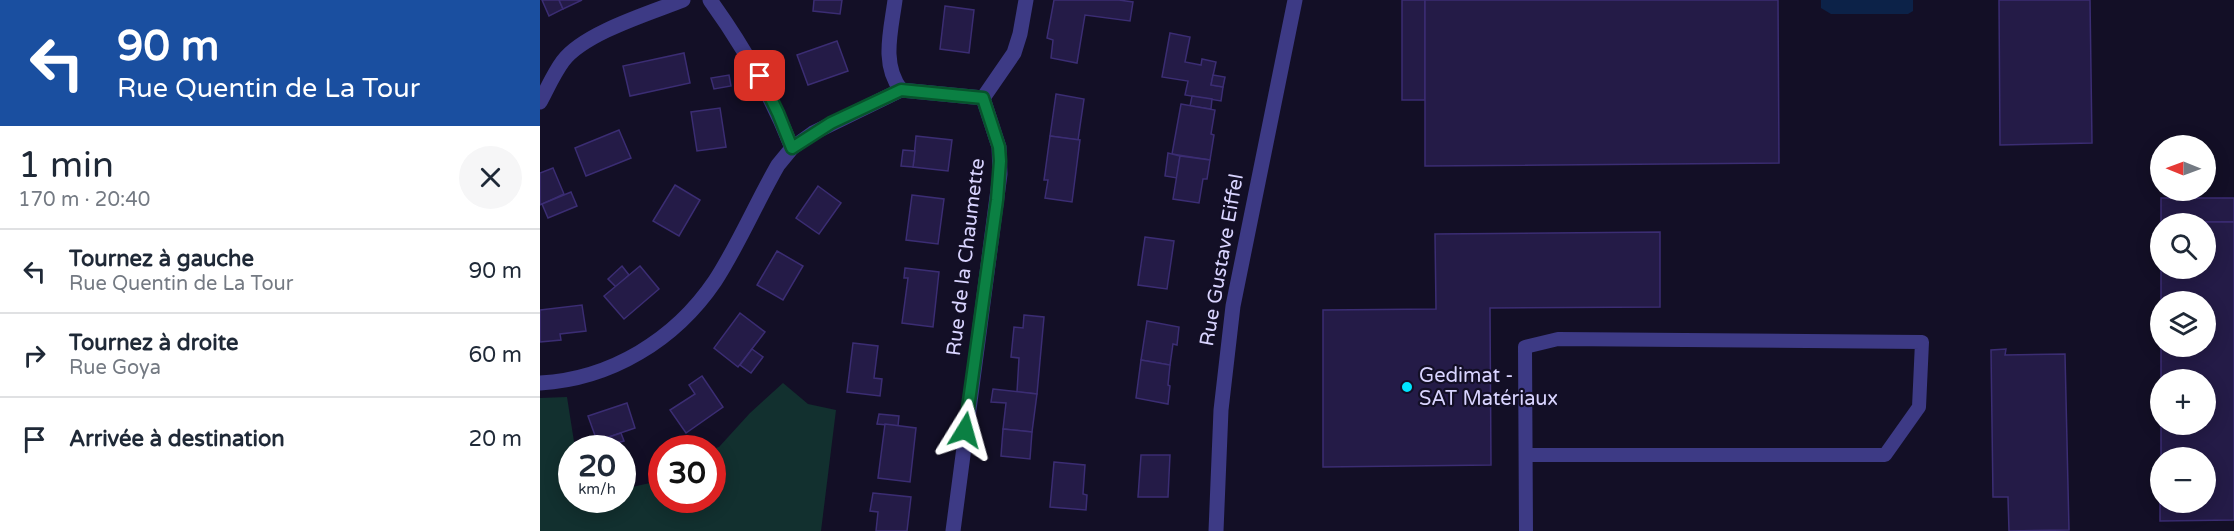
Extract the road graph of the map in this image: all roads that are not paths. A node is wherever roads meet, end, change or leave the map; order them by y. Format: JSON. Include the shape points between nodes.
{"nodes":[{"id":1,"x":683,"y":0,"type":"edge"},
{"id":2,"x":710,"y":0,"type":"edge"},
{"id":3,"x":895,"y":0,"type":"edge"},
{"id":4,"x":1026,"y":0,"type":"edge"},
{"id":5,"x":1295,"y":0,"type":"edge"},
{"id":6,"x":901,"y":90,"type":"junction"},
{"id":7,"x":983,"y":98,"type":"junction"},
{"id":8,"x":540,"y":102,"type":"edge"},
{"id":9,"x":792,"y":148,"type":"junction"},
{"id":10,"x":540,"y":383,"type":"edge"},
{"id":11,"x":1526,"y":455,"type":"junction"},
{"id":12,"x":953,"y":531,"type":"edge"},
{"id":13,"x":1216,"y":531,"type":"edge"},
{"id":14,"x":1526,"y":531,"type":"edge"}],
"edges":[{"from":1,"to":8,"type":"street","via":[[573,50]]},
{"from":2,"to":9,"type":"street","via":[[760,76]]},
{"from":3,"to":6,"type":"street","via":[[889,60],[894,81]]},
{"from":4,"to":7,"type":"street","via":[[1014,53]]},
{"from":5,"to":13,"type":"street","name":"Rue Gustave Eiffel","via":[[1233,306],[1221,410]]},
{"from":6,"to":7,"type":"street"},
{"from":6,"to":9,"type":"street","via":[[831,123]]},
{"from":7,"to":12,"type":"street","name":"Rue de la Chaumette","via":[[999,147],[1000,174]]},
{"from":9,"to":10,"type":"street","via":[[778,165],[715,280],[682,321],[644,351],[604,371]]},
{"from":11,"to":11,"type":"lane","via":[[1525,347],[1558,339],[1922,342],[1919,407],[1885,455]]},
{"from":11,"to":14,"type":"lane"}]}
